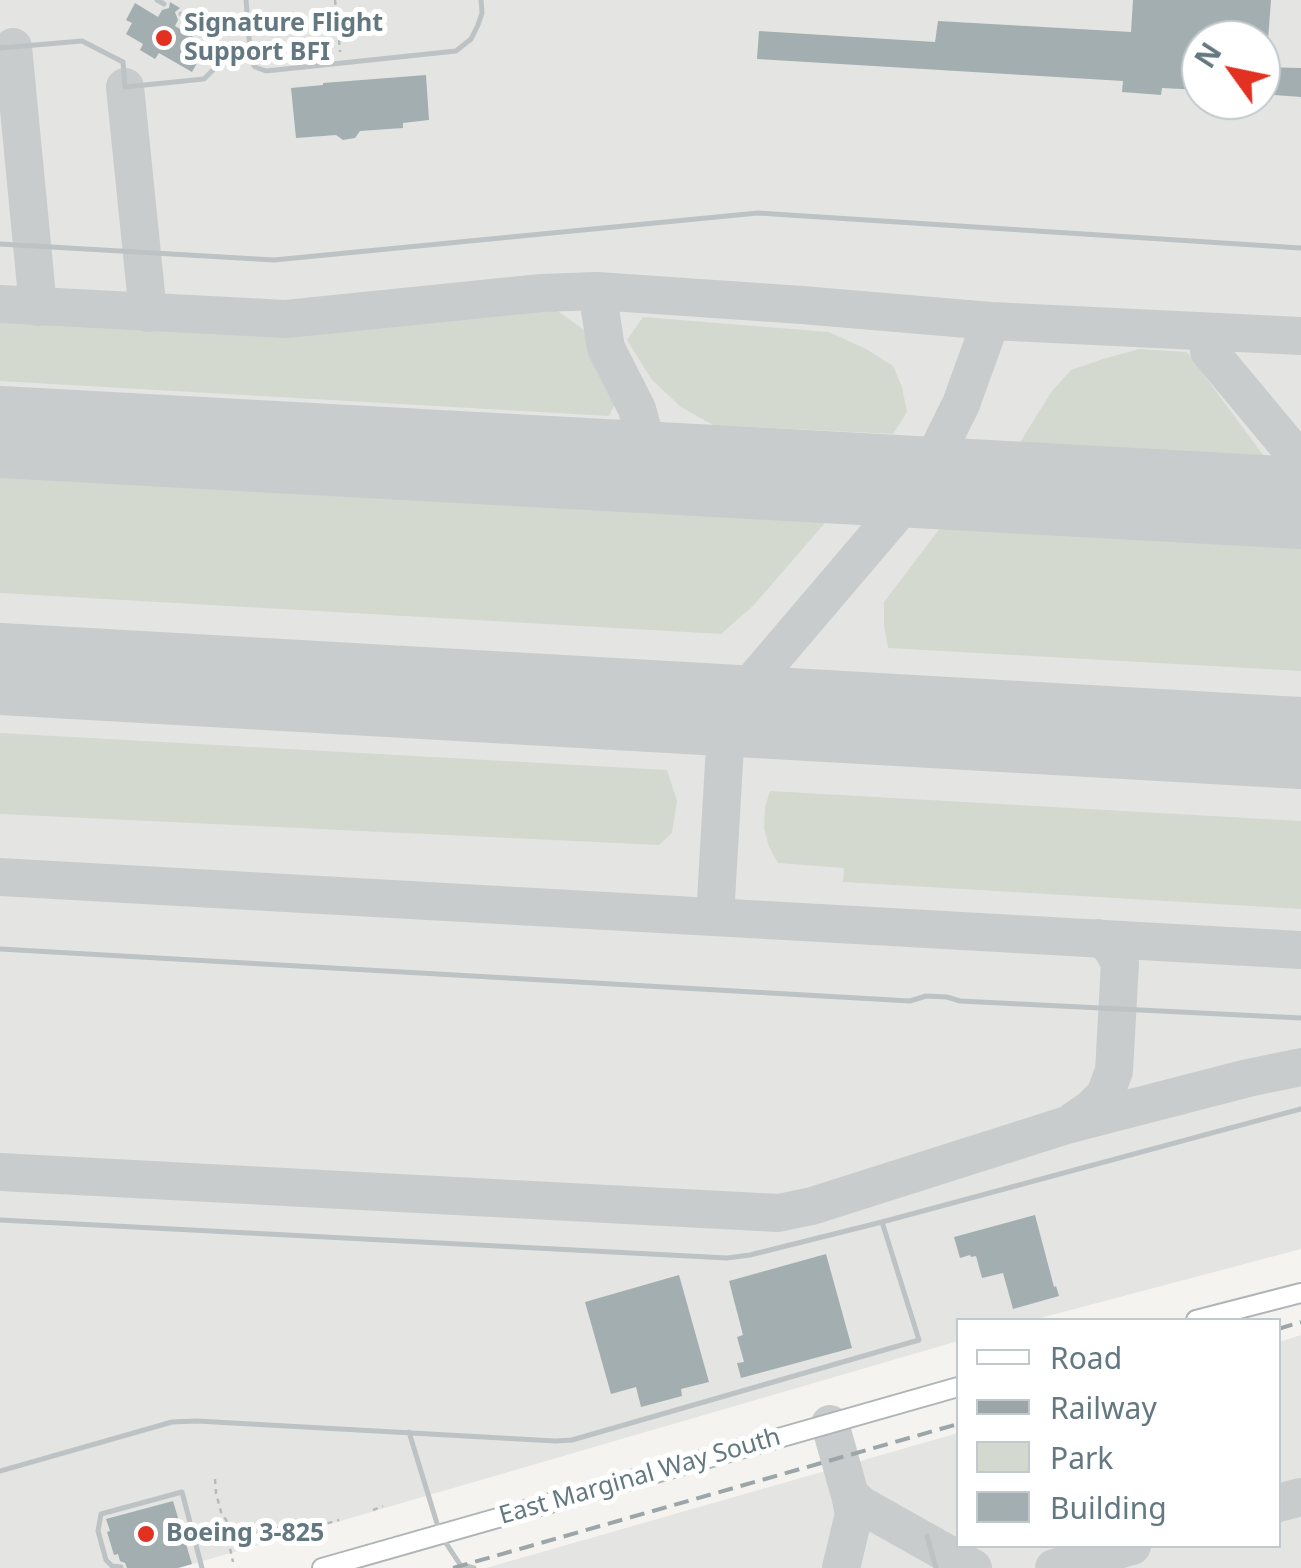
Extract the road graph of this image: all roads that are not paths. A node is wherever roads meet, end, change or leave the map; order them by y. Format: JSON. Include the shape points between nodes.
{"nodes":[{"id":1,"x":246,"y":0,"type":"edge"},
{"id":2,"x":481,"y":0,"type":"edge"},
{"id":3,"x":181,"y":14,"type":"dead end"},
{"id":4,"x":214,"y":32,"type":"dead end"},
{"id":5,"x":0,"y":48,"type":"edge"},
{"id":6,"x":217,"y":54,"type":"dead end"},
{"id":7,"x":0,"y":244,"type":"edge"},
{"id":8,"x":1301,"y":248,"type":"edge"},
{"id":9,"x":0,"y":949,"type":"edge"},
{"id":10,"x":1301,"y":1018,"type":"edge"},
{"id":11,"x":1301,"y":1109,"type":"edge"},
{"id":12,"x":0,"y":1220,"type":"edge"},
{"id":13,"x":882,"y":1222,"type":"junction"},
{"id":14,"x":1301,"y":1292,"type":"edge"},
{"id":15,"x":1204,"y":1318,"type":"edge"},
{"id":16,"x":956,"y":1389,"type":"edge"},
{"id":17,"x":409,"y":1432,"type":"junction"},
{"id":18,"x":0,"y":1471,"type":"edge"},
{"id":19,"x":440,"y":1535,"type":"junction"},
{"id":20,"x":927,"y":1536,"type":"dead end"},
{"id":21,"x":122,"y":1567,"type":"edge"},
{"id":22,"x":459,"y":1567,"type":"edge"},
{"id":23,"x":202,"y":1568,"type":"edge"},
{"id":24,"x":322,"y":1568,"type":"edge"},
{"id":25,"x":474,"y":1568,"type":"edge"},
{"id":26,"x":936,"y":1568,"type":"edge"}],
"edges":[{"from":1,"to":2,"type":"lane","via":[[251,61],[266,71],[456,51],[478,25]]},
{"from":3,"to":4,"type":"lane"},
{"from":5,"to":6,"type":"lane","via":[[82,42],[123,62],[125,86],[204,79]]},
{"from":7,"to":8,"type":"lane","via":[[274,260],[758,213]]},
{"from":9,"to":10,"type":"lane"},
{"from":11,"to":13,"type":"lane"},
{"from":12,"to":13,"type":"lane","via":[[728,1258]]},
{"from":13,"to":17,"type":"lane","via":[[919,1340],[572,1440]]},
{"from":14,"to":15,"type":"main road"},
{"from":16,"to":19,"type":"main road","name":"East Marginal Way South"},
{"from":17,"to":18,"type":"lane","via":[[172,1422]]},
{"from":17,"to":19,"type":"lane"},
{"from":19,"to":22,"type":"lane"},
{"from":19,"to":24,"type":"main road","name":"East Marginal Way South"},
{"from":20,"to":26,"type":"lane"},
{"from":21,"to":23,"type":"lane","via":[[106,1560],[100,1514],[182,1492]]},
{"from":22,"to":25,"type":"lane"}]}
